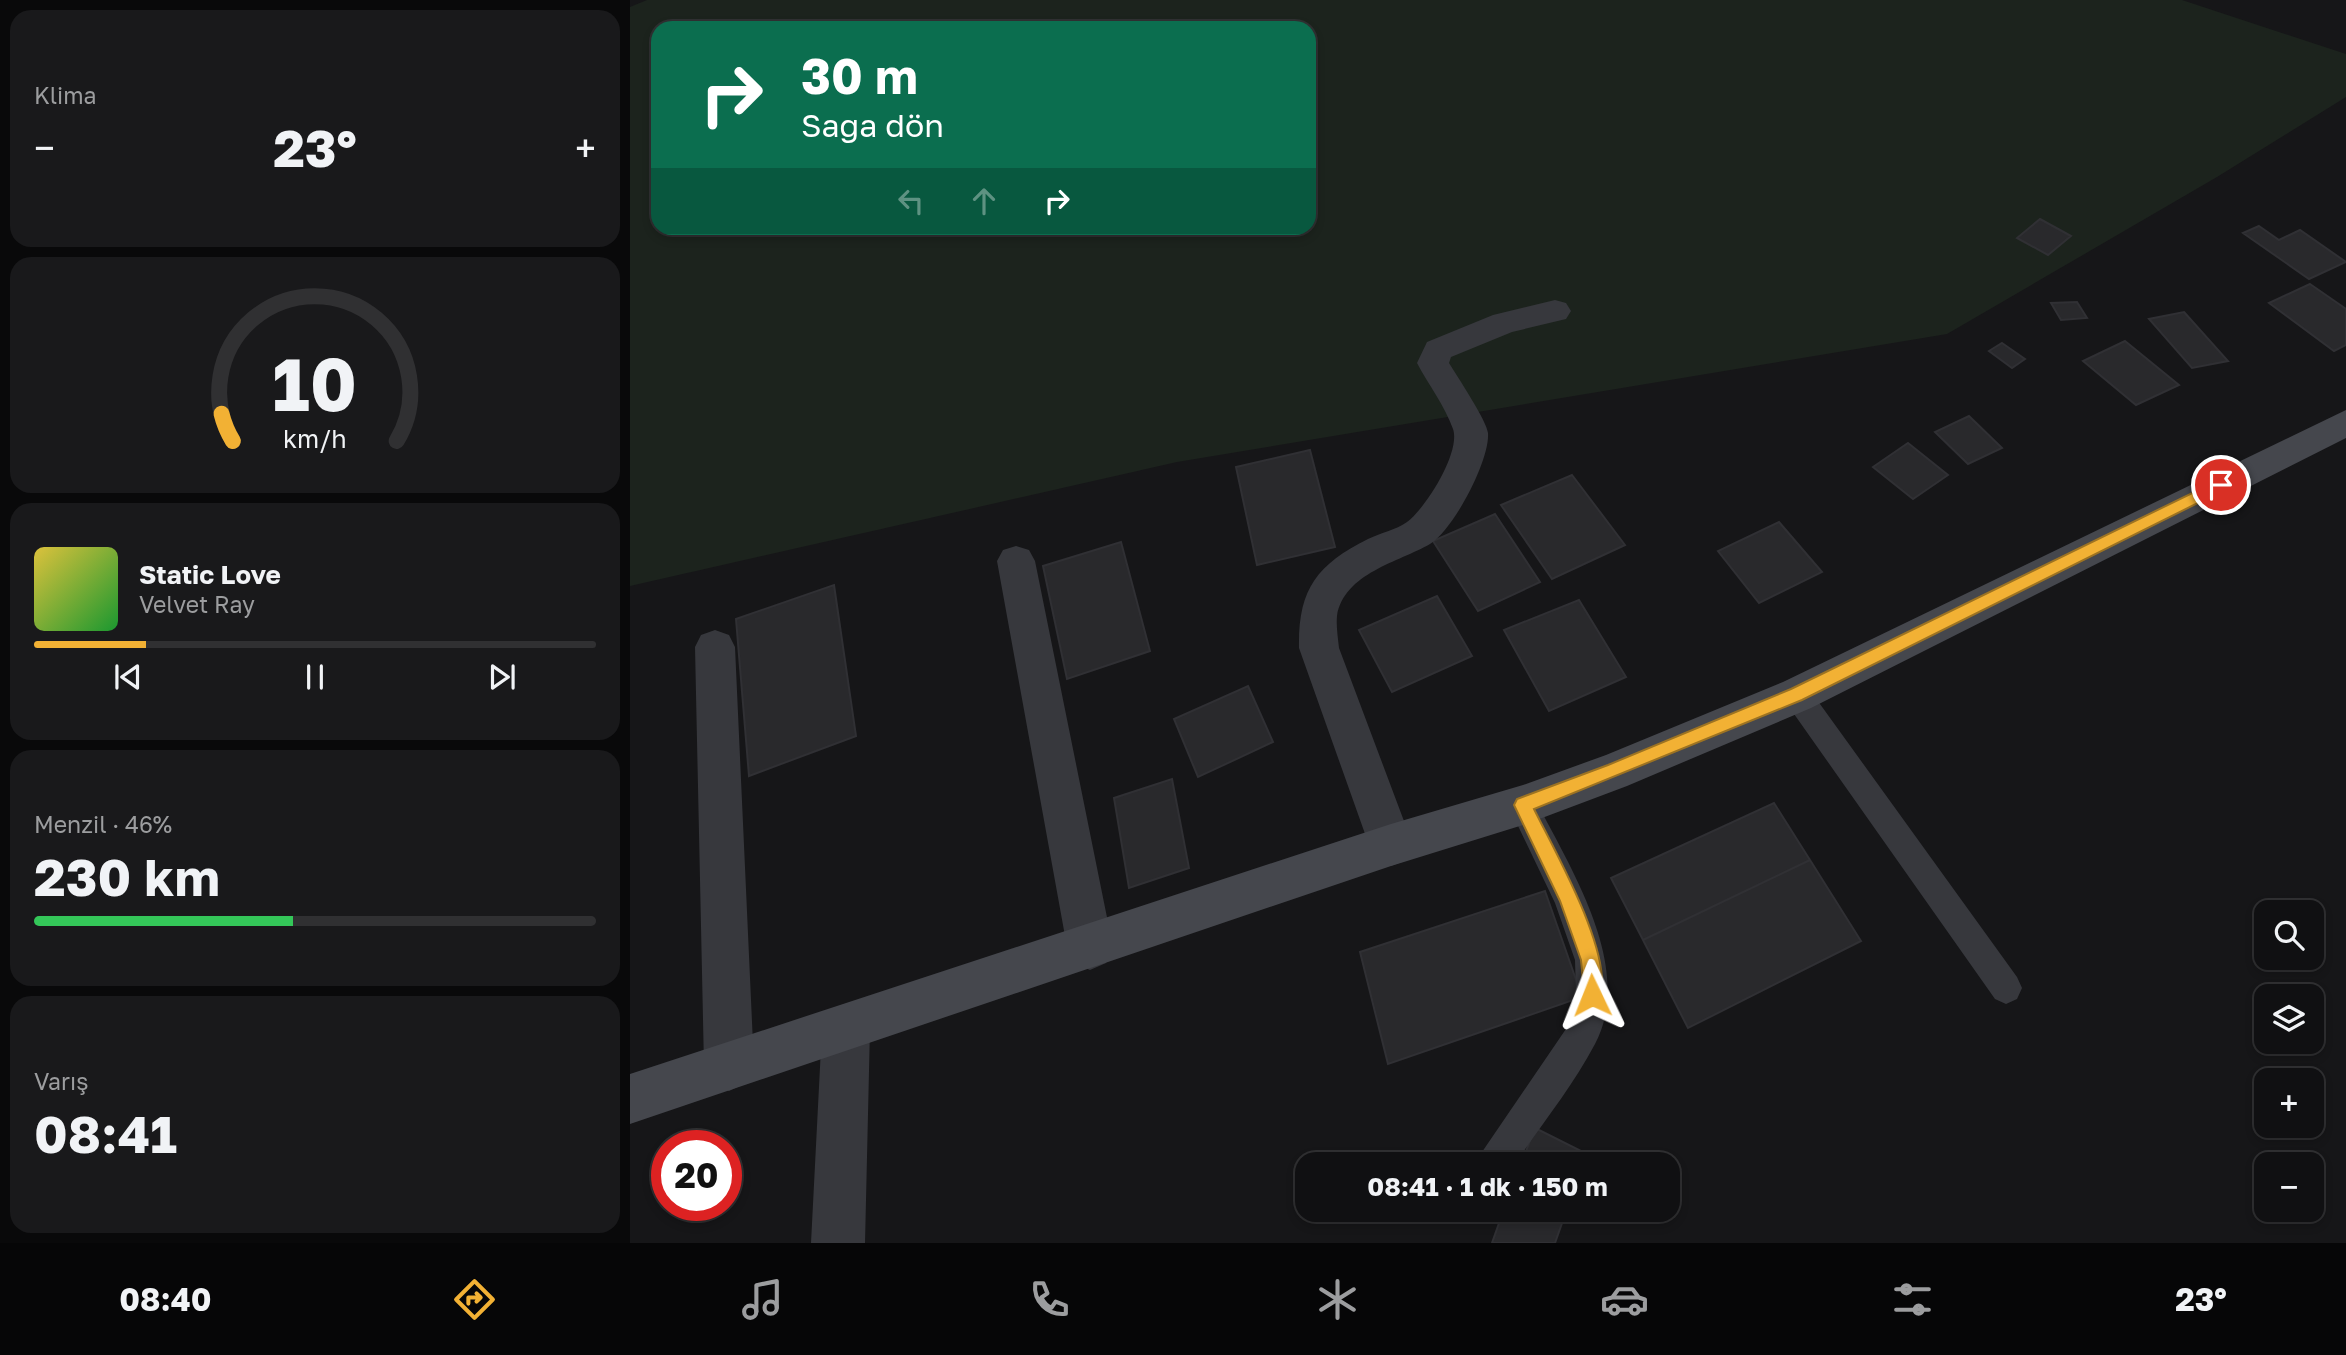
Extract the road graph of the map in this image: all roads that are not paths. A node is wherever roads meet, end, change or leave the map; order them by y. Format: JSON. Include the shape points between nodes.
{"nodes":[{"id":1,"x":1555,"y":311,"type":"dead end"},
{"id":2,"x":2346,"y":423,"type":"edge"},
{"id":3,"x":1016,"y":561,"type":"dead end"},
{"id":4,"x":715,"y":647,"type":"dead end"},
{"id":5,"x":1797,"y":695,"type":"junction"},
{"id":6,"x":1523,"y":805,"type":"junction"},
{"id":7,"x":1391,"y":845,"type":"junction"},
{"id":8,"x":1090,"y":947,"type":"junction"},
{"id":9,"x":2006,"y":988,"type":"dead end"},
{"id":10,"x":846,"y":1028,"type":"junction"},
{"id":11,"x":729,"y":1066,"type":"junction"},
{"id":12,"x":630,"y":1099,"type":"edge"},
{"id":13,"x":1502,"y":1152,"type":"edge"},
{"id":14,"x":838,"y":1243,"type":"edge"}],
"edges":[{"from":1,"to":7,"type":"street","via":[[1504,323],[1438,350],[1433,363],[1471,431],[1466,464],[1420,532],[1345,571],[1329,589],[1318,616],[1318,648]]},
{"from":2,"to":5,"type":"main road"},
{"from":3,"to":8,"type":"street"},
{"from":4,"to":11,"type":"street"},
{"from":5,"to":6,"type":"main road"},
{"from":5,"to":9,"type":"lane"},
{"from":6,"to":7,"type":"main road"},
{"from":6,"to":13,"type":"lane","via":[[1568,897],[1591,960],[1592,995],[1583,1033]]},
{"from":7,"to":8,"type":"main road"},
{"from":8,"to":10,"type":"main road"},
{"from":10,"to":11,"type":"main road"},
{"from":10,"to":14,"type":"street"},
{"from":11,"to":12,"type":"main road"}]}
